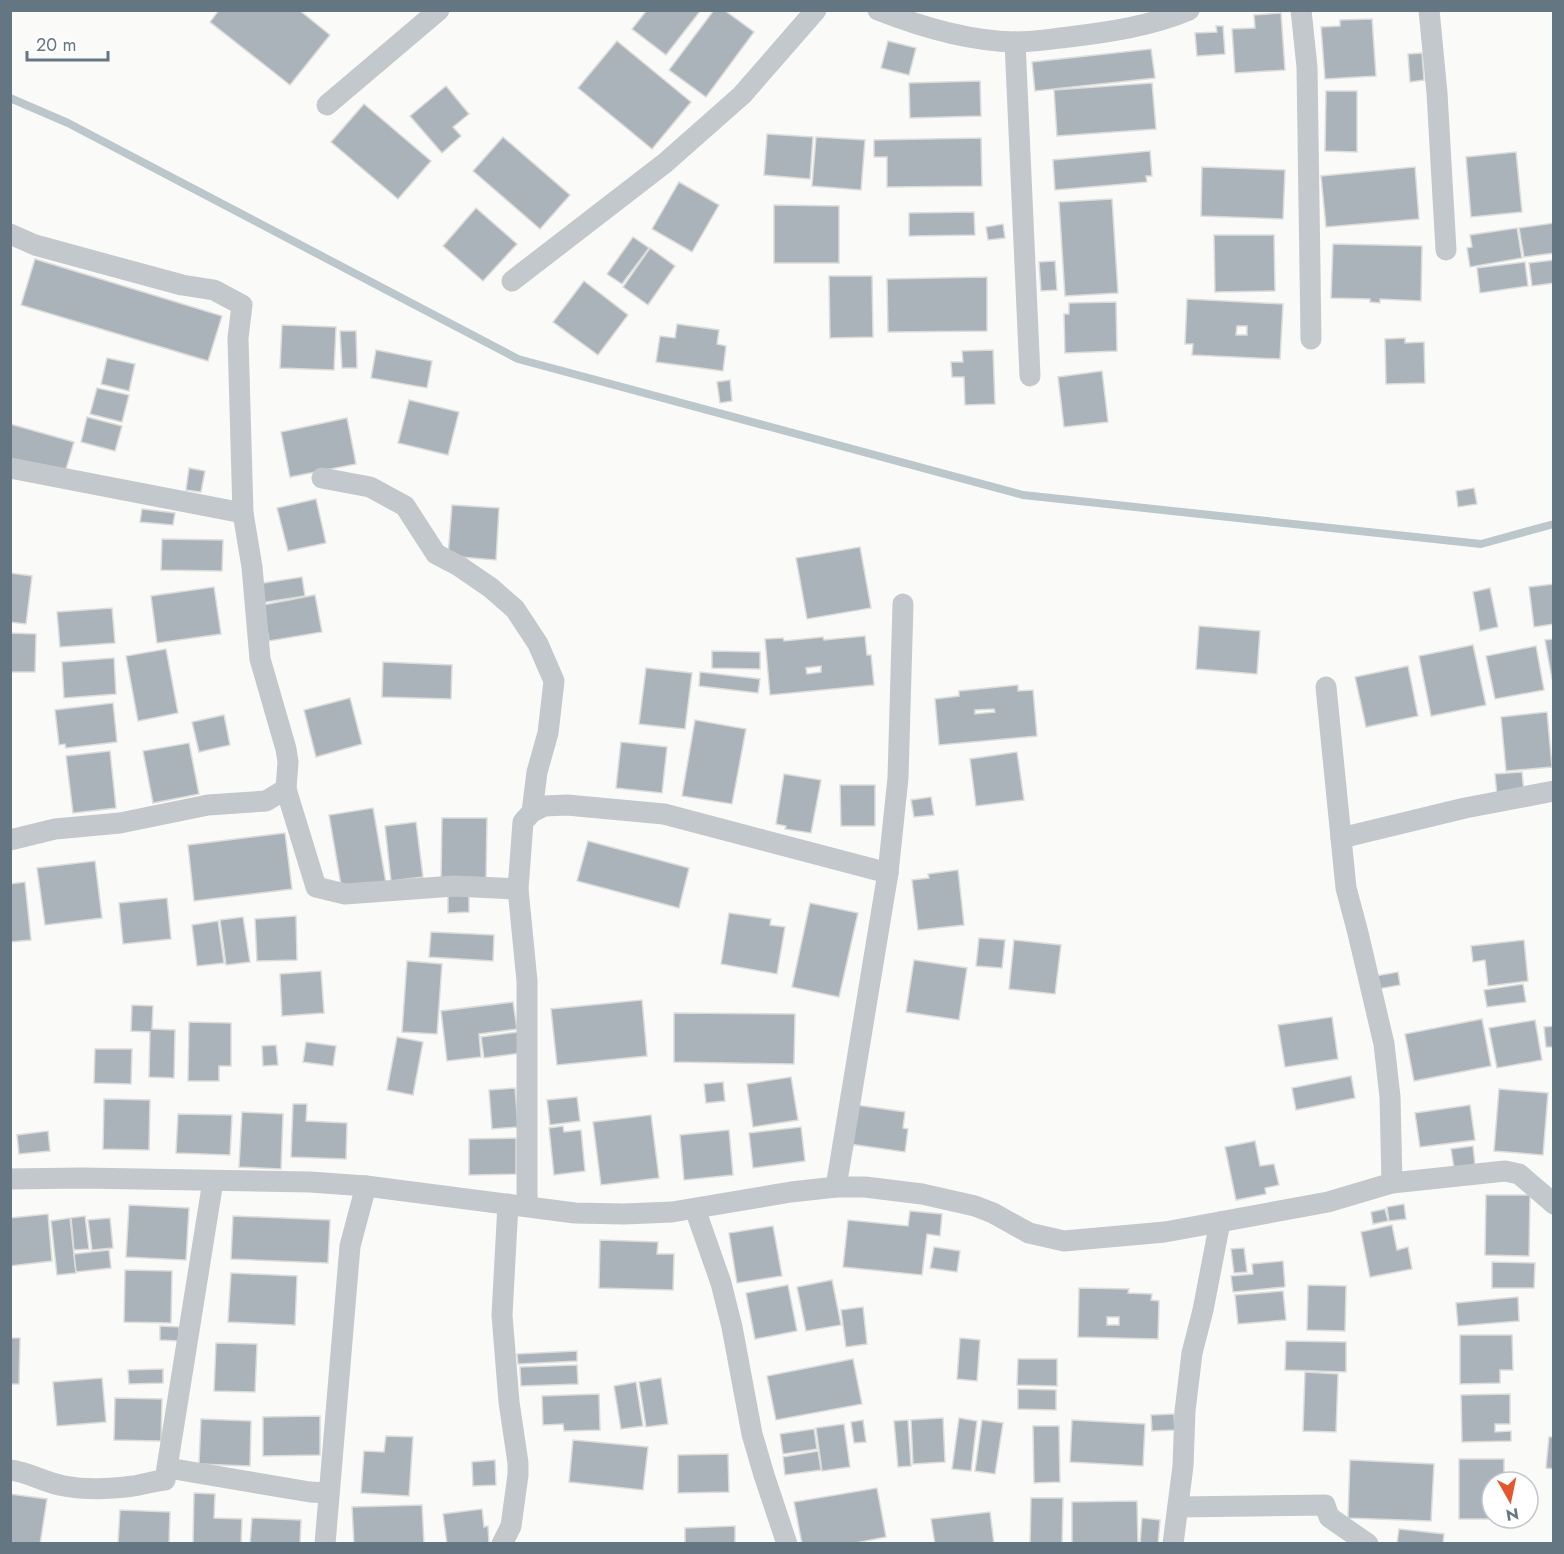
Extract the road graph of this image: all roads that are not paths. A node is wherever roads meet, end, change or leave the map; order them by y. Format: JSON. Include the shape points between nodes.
{"nodes":[{"id":1,"x":439,"y":10,"type":"edge"},
{"id":2,"x":816,"y":10,"type":"edge"},
{"id":3,"x":878,"y":10,"type":"edge"},
{"id":4,"x":1189,"y":10,"type":"edge"},
{"id":5,"x":1301,"y":10,"type":"edge"},
{"id":6,"x":1429,"y":10,"type":"edge"},
{"id":7,"x":918,"y":18,"type":"edge"},
{"id":8,"x":1015,"y":42,"type":"junction"},
{"id":9,"x":327,"y":105,"type":"dead end"},
{"id":10,"x":10,"y":234,"type":"edge"},
{"id":11,"x":1446,"y":250,"type":"dead end"},
{"id":12,"x":512,"y":281,"type":"dead end"},
{"id":13,"x":1311,"y":339,"type":"dead end"},
{"id":14,"x":1030,"y":376,"type":"dead end"},
{"id":15,"x":10,"y":468,"type":"edge"},
{"id":16,"x":322,"y":478,"type":"dead end"},
{"id":17,"x":243,"y":513,"type":"junction"},
{"id":18,"x":903,"y":603,"type":"dead end"},
{"id":19,"x":1326,"y":687,"type":"dead end"},
{"id":20,"x":286,"y":789,"type":"junction"},
{"id":21,"x":1554,"y":791,"type":"edge"},
{"id":22,"x":532,"y":812,"type":"junction"},
{"id":23,"x":1341,"y":838,"type":"junction"},
{"id":24,"x":10,"y":840,"type":"edge"},
{"id":25,"x":888,"y":873,"type":"junction"},
{"id":26,"x":518,"y":889,"type":"junction"},
{"id":27,"x":10,"y":1179,"type":"edge"},
{"id":28,"x":213,"y":1181,"type":"junction"},
{"id":29,"x":1392,"y":1183,"type":"junction"},
{"id":30,"x":366,"y":1186,"type":"junction"},
{"id":31,"x":836,"y":1187,"type":"junction"},
{"id":32,"x":1554,"y":1204,"type":"edge"},
{"id":33,"x":518,"y":1205,"type":"junction"},
{"id":34,"x":695,"y":1209,"type":"junction"},
{"id":35,"x":1220,"y":1222,"type":"junction"},
{"id":36,"x":168,"y":1468,"type":"junction"},
{"id":37,"x":10,"y":1470,"type":"edge"},
{"id":38,"x":329,"y":1493,"type":"junction"},
{"id":39,"x":1178,"y":1507,"type":"junction"},
{"id":40,"x":325,"y":1544,"type":"edge"},
{"id":41,"x":502,"y":1544,"type":"edge"},
{"id":42,"x":787,"y":1544,"type":"edge"},
{"id":43,"x":1173,"y":1544,"type":"edge"},
{"id":44,"x":1368,"y":1544,"type":"edge"}],
"edges":[{"from":1,"to":9,"type":"street"},
{"from":2,"to":12,"type":"street","via":[[733,102],[665,163]]},
{"from":3,"to":7,"type":"street"},
{"from":4,"to":8,"type":"street","via":[[1118,31]]},
{"from":5,"to":13,"type":"street","via":[[1307,67]]},
{"from":6,"to":11,"type":"street"},
{"from":7,"to":8,"type":"street","via":[[973,38]]},
{"from":8,"to":14,"type":"street"},
{"from":10,"to":17,"type":"street","via":[[35,246],[214,290],[242,305],[238,338]]},
{"from":15,"to":17,"type":"street"},
{"from":16,"to":22,"type":"street","via":[[370,487],[405,506],[436,554],[491,588],[515,609],[538,644],[554,681]]},
{"from":17,"to":20,"type":"street","via":[[260,659],[286,749]]},
{"from":18,"to":25,"type":"street","via":[[898,778]]},
{"from":19,"to":23,"type":"street"},
{"from":20,"to":24,"type":"street","via":[[266,801],[208,805]]},
{"from":20,"to":26,"type":"street","via":[[316,886],[345,894],[454,886]]},
{"from":21,"to":23,"type":"street"},
{"from":22,"to":25,"type":"street","via":[[544,806],[567,805],[664,814]]},
{"from":22,"to":26,"type":"street","via":[[523,822]]},
{"from":23,"to":29,"type":"street","via":[[1346,888],[1384,1044]]},
{"from":25,"to":31,"type":"street"},
{"from":26,"to":33,"type":"street","via":[[527,981]]},
{"from":27,"to":28,"type":"street"},
{"from":28,"to":30,"type":"street"},
{"from":28,"to":36,"type":"street"},
{"from":29,"to":32,"type":"street","via":[[1505,1171],[1519,1174]]},
{"from":29,"to":35,"type":"street","via":[[1328,1202]]},
{"from":30,"to":33,"type":"street"},
{"from":30,"to":38,"type":"street","via":[[350,1245]]},
{"from":31,"to":34,"type":"street"},
{"from":31,"to":35,"type":"street","via":[[866,1186],[953,1200],[993,1213],[1029,1233],[1064,1240],[1164,1232]]},
{"from":33,"to":34,"type":"street","via":[[575,1213]]},
{"from":33,"to":41,"type":"street","via":[[502,1315],[518,1475],[511,1526]]},
{"from":34,"to":42,"type":"street","via":[[721,1283],[752,1434]]},
{"from":35,"to":39,"type":"street","via":[[1192,1353]]},
{"from":36,"to":37,"type":"street","via":[[165,1480],[98,1488],[64,1486]]},
{"from":36,"to":38,"type":"street"},
{"from":38,"to":40,"type":"street"},
{"from":39,"to":43,"type":"street"},
{"from":39,"to":44,"type":"street","via":[[1325,1505],[1329,1516]]}]}
